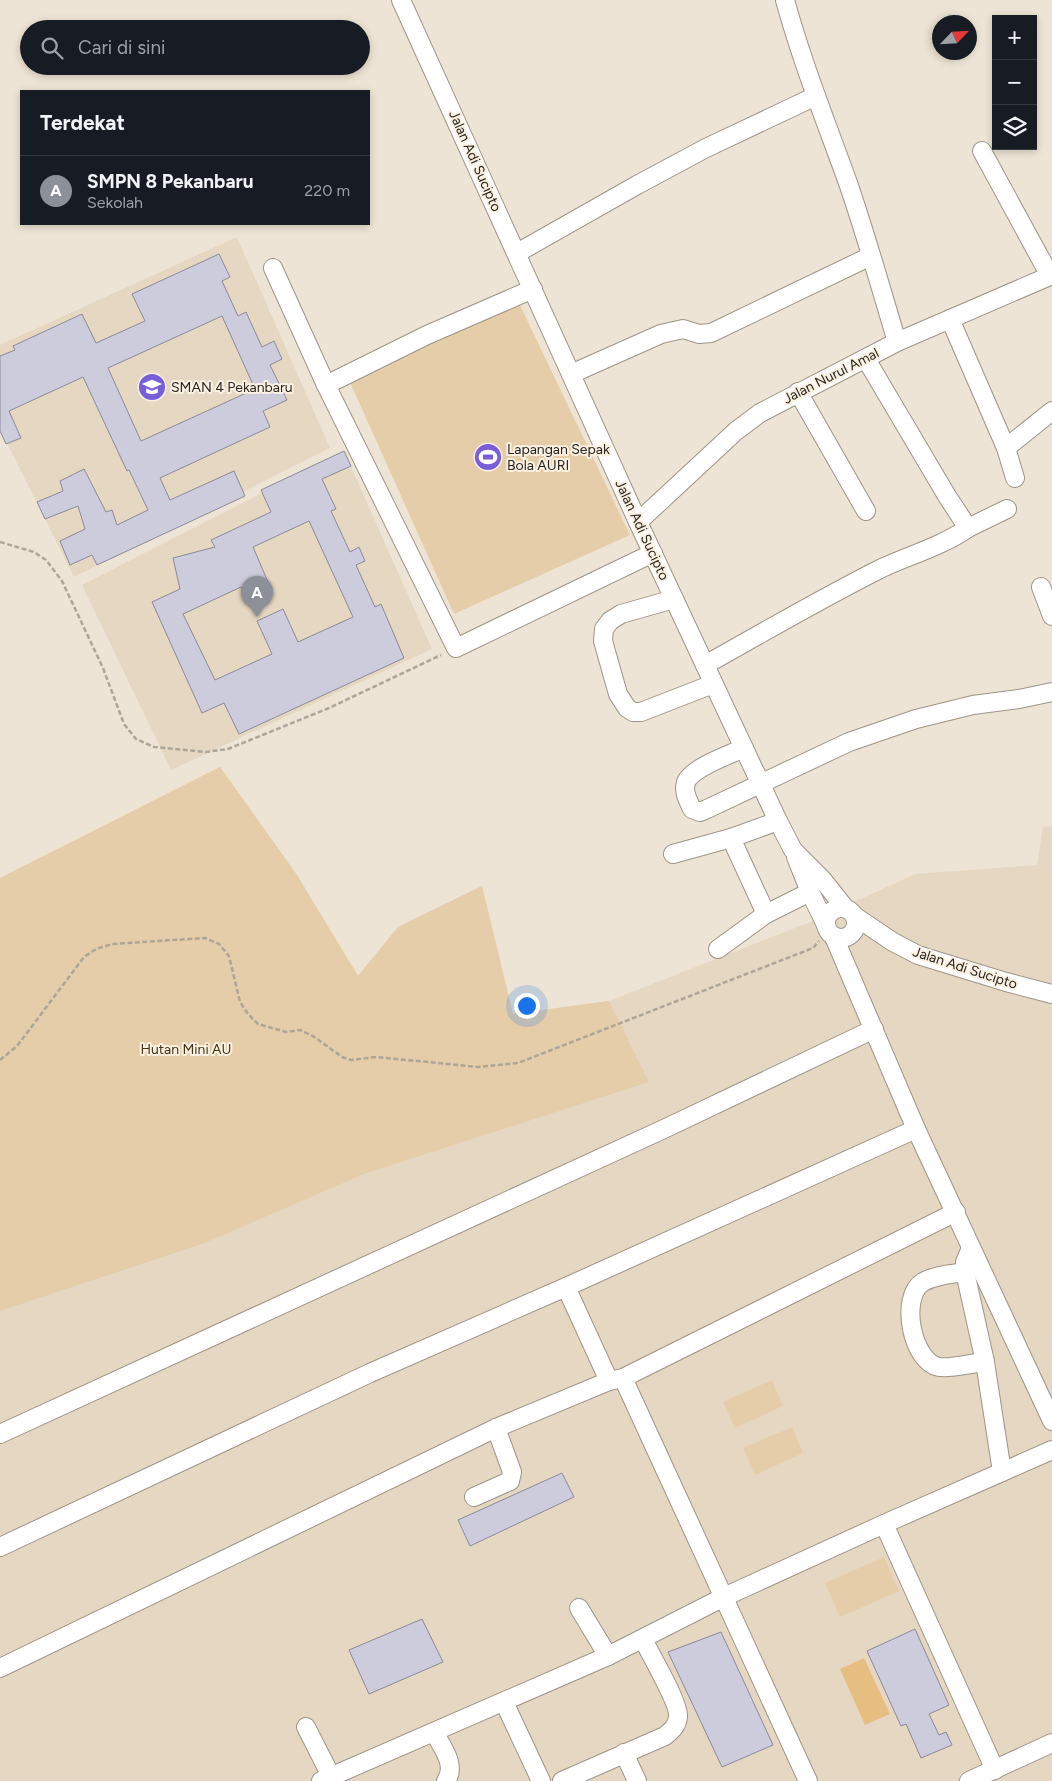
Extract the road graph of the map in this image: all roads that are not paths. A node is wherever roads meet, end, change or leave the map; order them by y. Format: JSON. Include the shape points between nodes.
{"nodes":[{"id":1,"x":401,"y":0,"type":"edge"},
{"id":2,"x":785,"y":0,"type":"edge"},
{"id":3,"x":816,"y":96,"type":"junction"},
{"id":4,"x":982,"y":151,"type":"dead end"},
{"id":5,"x":517,"y":253,"type":"junction"},
{"id":6,"x":870,"y":256,"type":"junction"},
{"id":7,"x":273,"y":268,"type":"dead end"},
{"id":8,"x":1051,"y":276,"type":"edge"},
{"id":9,"x":533,"y":289,"type":"junction"},
{"id":10,"x":950,"y":319,"type":"junction"},
{"id":11,"x":897,"y":342,"type":"junction"},
{"id":12,"x":866,"y":359,"type":"junction"},
{"id":13,"x":571,"y":374,"type":"junction"},
{"id":14,"x":326,"y":385,"type":"junction"},
{"id":15,"x":798,"y":392,"type":"junction"},
{"id":16,"x":1052,"y":412,"type":"edge"},
{"id":17,"x":1006,"y":448,"type":"junction"},
{"id":18,"x":1015,"y":478,"type":"dead end"},
{"id":19,"x":1008,"y":509,"type":"dead end"},
{"id":20,"x":866,"y":512,"type":"dead end"},
{"id":21,"x":638,"y":522,"type":"junction"},
{"id":22,"x":968,"y":528,"type":"junction"},
{"id":23,"x":653,"y":553,"type":"junction"},
{"id":24,"x":1041,"y":587,"type":"dead end"},
{"id":25,"x":674,"y":599,"type":"junction"},
{"id":26,"x":1052,"y":616,"type":"edge"},
{"id":27,"x":705,"y":665,"type":"junction"},
{"id":28,"x":713,"y":684,"type":"junction"},
{"id":29,"x":1052,"y":692,"type":"edge"},
{"id":30,"x":744,"y":748,"type":"junction"},
{"id":31,"x":761,"y":784,"type":"junction"},
{"id":32,"x":778,"y":821,"type":"junction"},
{"id":33,"x":731,"y":838,"type":"junction"},
{"id":34,"x":793,"y":850,"type":"junction"},
{"id":35,"x":673,"y":854,"type":"dead end"},
{"id":36,"x":810,"y":892,"type":"junction"},
{"id":37,"x":850,"y":912,"type":"junction"},
{"id":38,"x":766,"y":914,"type":"junction"},
{"id":39,"x":829,"y":931,"type":"junction"},
{"id":40,"x":718,"y":950,"type":"dead end"},
{"id":41,"x":1052,"y":994,"type":"edge"},
{"id":42,"x":874,"y":1029,"type":"junction"},
{"id":43,"x":916,"y":1129,"type":"junction"},
{"id":44,"x":956,"y":1212,"type":"junction"},
{"id":45,"x":971,"y":1248,"type":"junction"},
{"id":46,"x":964,"y":1272,"type":"junction"},
{"id":47,"x":566,"y":1287,"type":"junction"},
{"id":48,"x":985,"y":1362,"type":"junction"},
{"id":49,"x":616,"y":1380,"type":"junction"},
{"id":50,"x":1052,"y":1421,"type":"edge"},
{"id":51,"x":496,"y":1428,"type":"junction"},
{"id":52,"x":0,"y":1434,"type":"edge"},
{"id":53,"x":1052,"y":1450,"type":"edge"},
{"id":54,"x":1002,"y":1472,"type":"junction"},
{"id":55,"x":474,"y":1497,"type":"dead end"},
{"id":56,"x":884,"y":1524,"type":"junction"},
{"id":57,"x":0,"y":1547,"type":"edge"},
{"id":58,"x":724,"y":1597,"type":"junction"},
{"id":59,"x":579,"y":1608,"type":"dead end"},
{"id":60,"x":642,"y":1639,"type":"junction"},
{"id":61,"x":608,"y":1656,"type":"junction"},
{"id":62,"x":0,"y":1668,"type":"edge"},
{"id":63,"x":504,"y":1702,"type":"junction"},
{"id":64,"x":306,"y":1727,"type":"dead end"},
{"id":65,"x":434,"y":1732,"type":"junction"},
{"id":66,"x":1052,"y":1743,"type":"edge"},
{"id":67,"x":624,"y":1753,"type":"junction"},
{"id":68,"x":995,"y":1770,"type":"junction"},
{"id":69,"x":326,"y":1779,"type":"edge"},
{"id":70,"x":446,"y":1781,"type":"edge"},
{"id":71,"x":541,"y":1781,"type":"edge"},
{"id":72,"x":562,"y":1781,"type":"edge"},
{"id":73,"x":637,"y":1781,"type":"edge"},
{"id":74,"x":808,"y":1781,"type":"edge"},
{"id":75,"x":969,"y":1781,"type":"edge"}],
"edges":[{"from":1,"to":5,"type":"street","name":"Jalan Adi Sucipto"},
{"from":2,"to":3,"type":"street"},
{"from":3,"to":5,"type":"street","via":[[706,148]]},
{"from":3,"to":6,"type":"street"},
{"from":4,"to":8,"type":"street"},
{"from":5,"to":9,"type":"street","name":"Jalan Adi Sucipto"},
{"from":6,"to":11,"type":"street"},
{"from":6,"to":13,"type":"street","via":[[711,333],[699,334],[683,329],[661,334]]},
{"from":7,"to":14,"type":"street"},
{"from":8,"to":10,"type":"street","name":"Jalan Nurul Amal"},
{"from":9,"to":13,"type":"street","name":"Jalan Adi Sucipto"},
{"from":9,"to":14,"type":"street","via":[[427,335]]},
{"from":10,"to":11,"type":"street","name":"Jalan Nurul Amal"},
{"from":10,"to":17,"type":"street"},
{"from":11,"to":12,"type":"street","name":"Jalan Nurul Amal"},
{"from":12,"to":15,"type":"street","name":"Jalan Nurul Amal"},
{"from":12,"to":22,"type":"street"},
{"from":13,"to":21,"type":"street","name":"Jalan Adi Sucipto"},
{"from":14,"to":23,"type":"street","via":[[456,648]]},
{"from":15,"to":20,"type":"street"},
{"from":15,"to":21,"type":"street","name":"Jalan Nurul Amal","via":[[736,431]]},
{"from":16,"to":17,"type":"street"},
{"from":17,"to":18,"type":"street"},
{"from":19,"to":22,"type":"street"},
{"from":21,"to":23,"type":"street","name":"Jalan Adi Sucipto"},
{"from":22,"to":27,"type":"street","via":[[810,605]]},
{"from":23,"to":25,"type":"street","name":"Jalan Adi Sucipto"},
{"from":24,"to":26,"type":"street"},
{"from":25,"to":27,"type":"street","name":"Jalan Adi Sucipto"},
{"from":25,"to":28,"type":"street","via":[[621,614],[604,629],[603,641],[618,694],[627,708],[641,712]]},
{"from":27,"to":28,"type":"street","name":"Jalan Adi Sucipto"},
{"from":28,"to":30,"type":"street","name":"Jalan Adi Sucipto"},
{"from":29,"to":31,"type":"street","via":[[916,718],[848,742]]},
{"from":30,"to":31,"type":"street","name":"Jalan Adi Sucipto"},
{"from":30,"to":31,"type":"street","via":[[690,776],[685,790],[692,809],[700,812]]},
{"from":31,"to":32,"type":"street","name":"Jalan Adi Sucipto"},
{"from":32,"to":33,"type":"street"},
{"from":32,"to":34,"type":"street","name":"Jalan Adi Sucipto"},
{"from":33,"to":35,"type":"street"},
{"from":33,"to":38,"type":"street"},
{"from":34,"to":36,"type":"street"},
{"from":34,"to":37,"type":"street","name":"Jalan Adi Sucipto"},
{"from":36,"to":38,"type":"street"},
{"from":36,"to":39,"type":"street"},
{"from":37,"to":39,"type":"street","via":[[840,907],[831,911],[828,915]]},
{"from":37,"to":39,"type":"street","via":[[857,923],[853,933],[844,938]]},
{"from":37,"to":41,"type":"street","name":"Jalan Adi Sucipto","via":[[918,955]]},
{"from":38,"to":40,"type":"street"},
{"from":39,"to":42,"type":"street"},
{"from":42,"to":43,"type":"street"},
{"from":42,"to":52,"type":"street"},
{"from":43,"to":44,"type":"street"},
{"from":43,"to":47,"type":"street"},
{"from":44,"to":45,"type":"street"},
{"from":44,"to":49,"type":"street"},
{"from":45,"to":46,"type":"street"},
{"from":45,"to":50,"type":"street"},
{"from":46,"to":48,"type":"street"},
{"from":46,"to":48,"type":"street","via":[[933,1278],[923,1282],[914,1292],[912,1330],[917,1346],[933,1364],[946,1367]]},
{"from":47,"to":49,"type":"street"},
{"from":47,"to":57,"type":"street","via":[[370,1373]]},
{"from":48,"to":54,"type":"street"},
{"from":49,"to":51,"type":"street"},
{"from":49,"to":58,"type":"street"},
{"from":51,"to":55,"type":"street","via":[[512,1472],[510,1481]]},
{"from":51,"to":62,"type":"street"},
{"from":53,"to":54,"type":"street"},
{"from":54,"to":56,"type":"street"},
{"from":56,"to":58,"type":"street"},
{"from":56,"to":68,"type":"street"},
{"from":58,"to":60,"type":"street"},
{"from":58,"to":74,"type":"street"},
{"from":59,"to":61,"type":"street"},
{"from":60,"to":61,"type":"street"},
{"from":60,"to":67,"type":"street","via":[[679,1715],[676,1727],[665,1736]]},
{"from":61,"to":63,"type":"street"},
{"from":63,"to":65,"type":"street"},
{"from":63,"to":71,"type":"street"},
{"from":64,"to":69,"type":"street"},
{"from":65,"to":69,"type":"street"},
{"from":65,"to":70,"type":"street","via":[[450,1762],[451,1771]]},
{"from":66,"to":68,"type":"street"},
{"from":67,"to":72,"type":"street"},
{"from":67,"to":73,"type":"street"},
{"from":68,"to":75,"type":"street"}]}
